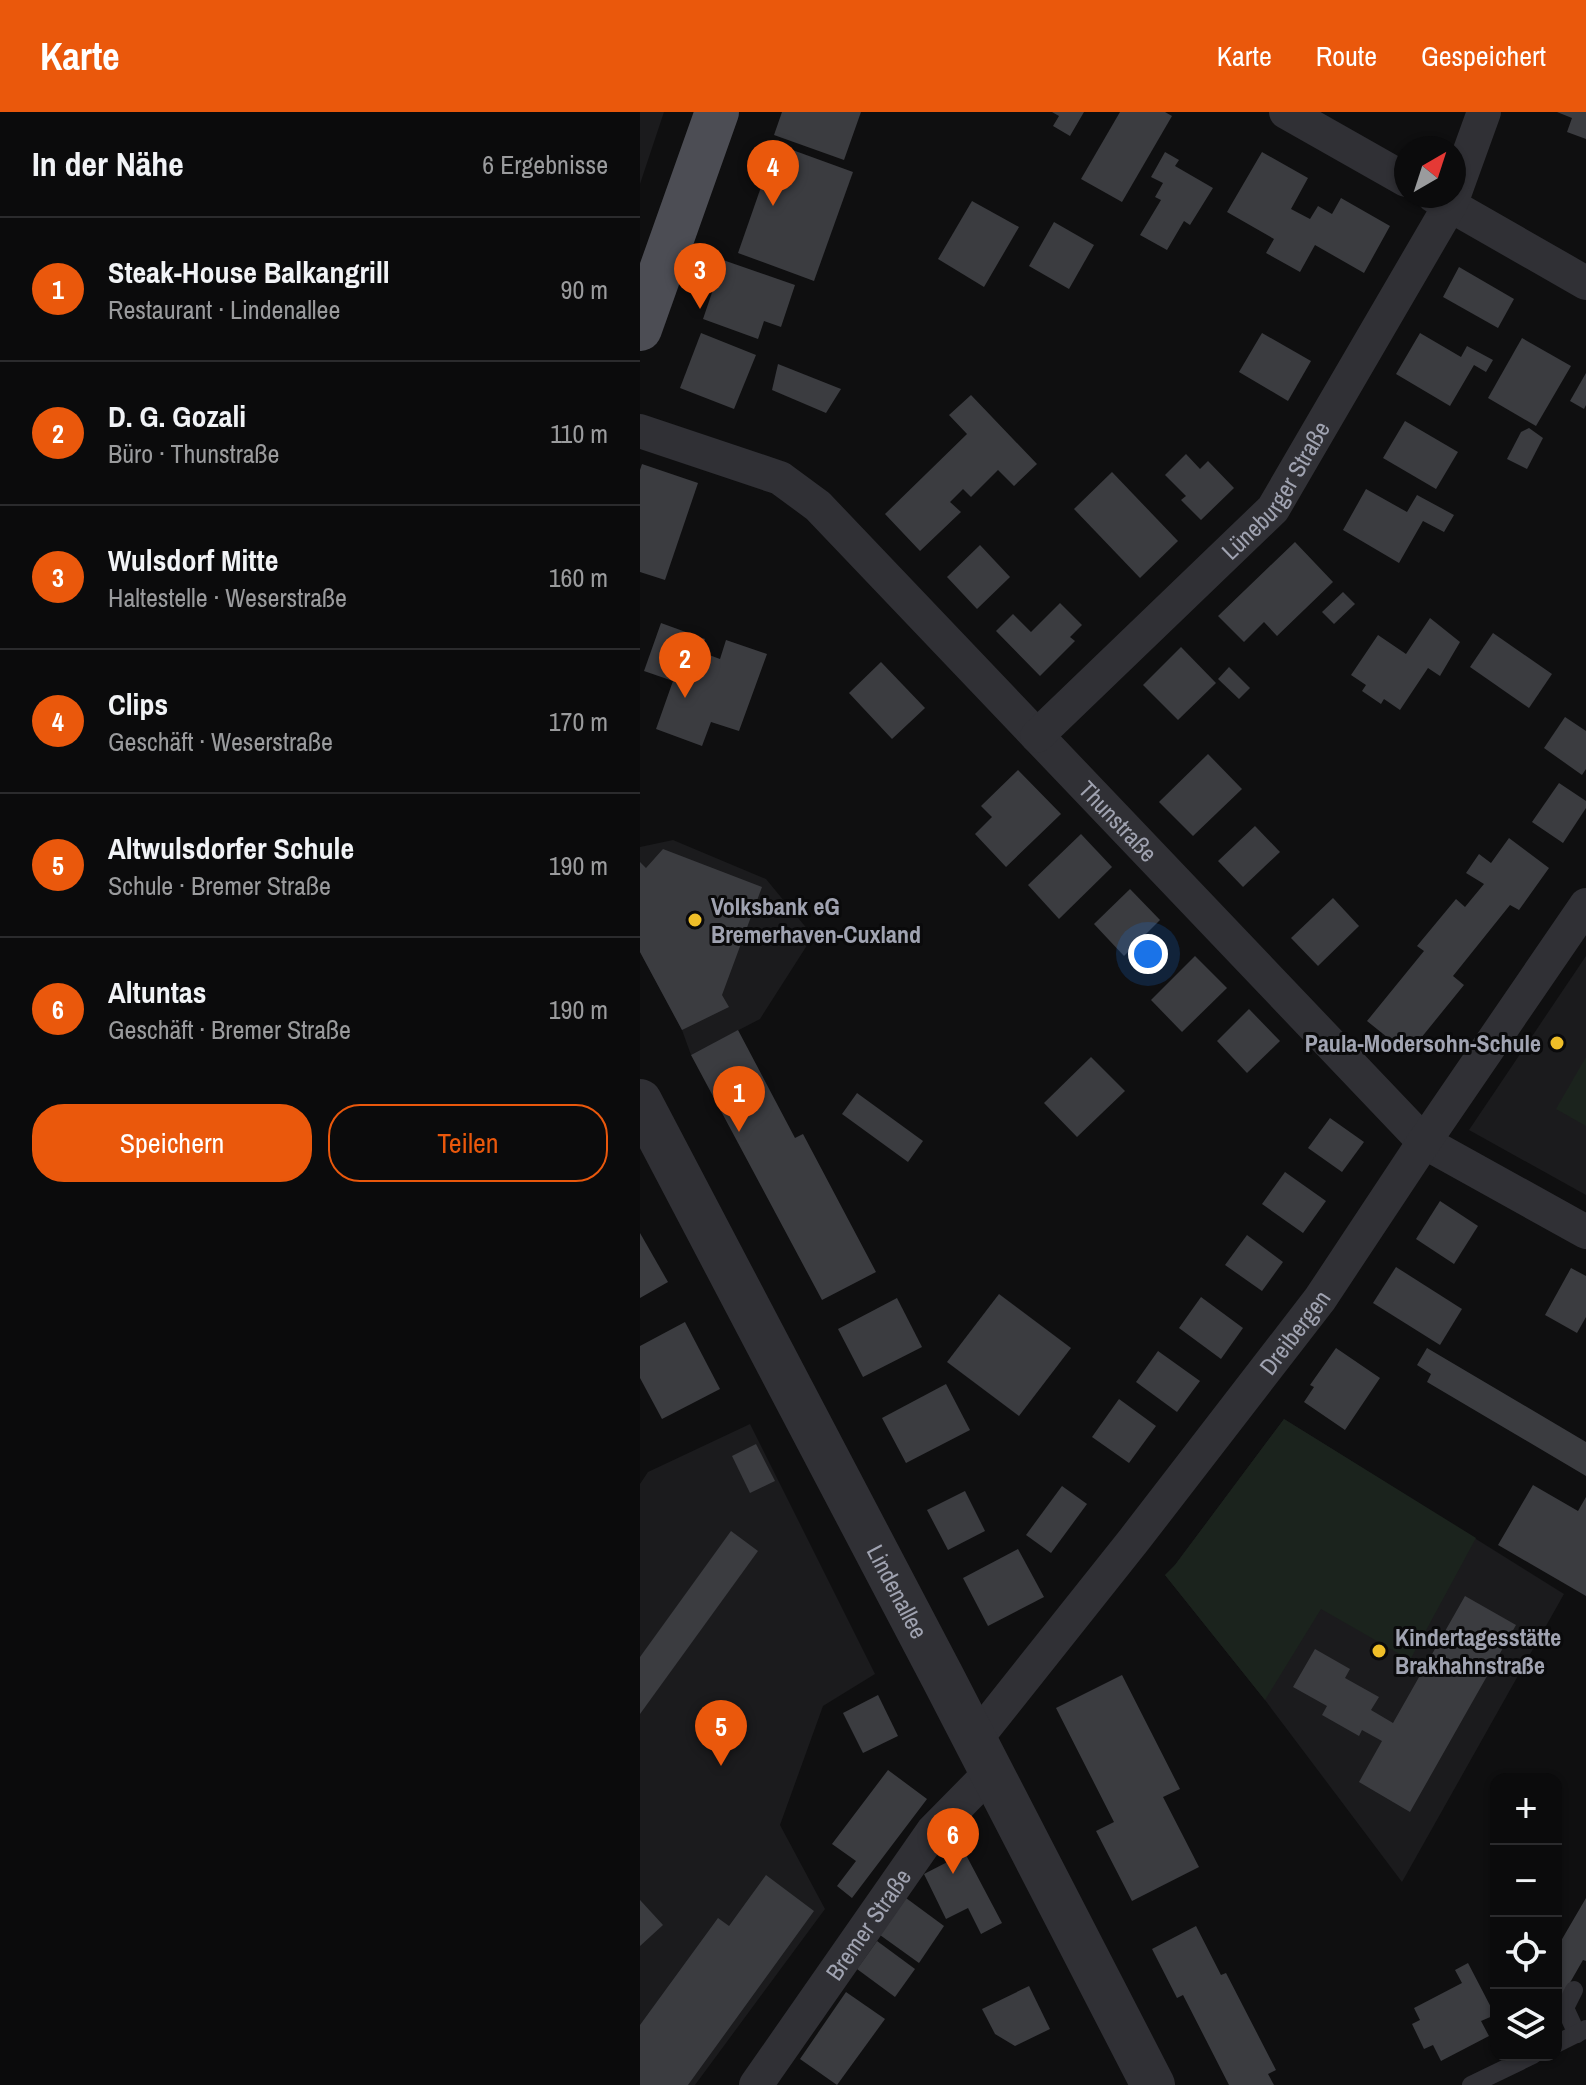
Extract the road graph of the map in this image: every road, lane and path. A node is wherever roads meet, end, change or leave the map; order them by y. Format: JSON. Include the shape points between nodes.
{"nodes":[{"id":1,"x":717,"y":112,"type":"edge"},
{"id":2,"x":1286,"y":112,"type":"edge"},
{"id":3,"x":1484,"y":112,"type":"edge"},
{"id":4,"x":1466,"y":155,"type":"edge"},
{"id":5,"x":1394,"y":173,"type":"edge"},
{"id":6,"x":1442,"y":208,"type":"edge"},
{"id":7,"x":1464,"y":208,"type":"edge"},
{"id":8,"x":1586,"y":283,"type":"edge"},
{"id":9,"x":640,"y":329,"type":"edge"},
{"id":10,"x":640,"y":431,"type":"edge"},
{"id":11,"x":1037,"y":736,"type":"junction"},
{"id":12,"x":1586,"y":905,"type":"edge"},
{"id":13,"x":640,"y":1101,"type":"edge"},
{"id":14,"x":1424,"y":1142,"type":"junction"},
{"id":15,"x":1586,"y":1232,"type":"edge"},
{"id":16,"x":983,"y":1756,"type":"junction"},
{"id":17,"x":1574,"y":1990,"type":"dead end"},
{"id":18,"x":1582,"y":2032,"type":"edge"},
{"id":19,"x":1562,"y":2041,"type":"edge"},
{"id":20,"x":1521,"y":2061,"type":"edge"},
{"id":21,"x":756,"y":2085,"type":"edge"},
{"id":22,"x":1153,"y":2085,"type":"edge"},
{"id":23,"x":1471,"y":2085,"type":"edge"}],
"edges":[{"from":1,"to":9,"type":"main road"},
{"from":2,"to":5,"type":"street"},
{"from":3,"to":4,"type":"street","name":"Lüneburger Straße"},
{"from":6,"to":11,"type":"street","name":"Lüneburger Straße","via":[[1273,509]]},
{"from":7,"to":8,"type":"street"},
{"from":10,"to":11,"type":"street","name":"Thunstraße","via":[[780,478],[818,506]]},
{"from":11,"to":14,"type":"street","name":"Thunstraße"},
{"from":12,"to":14,"type":"street","name":"Dreibergen"},
{"from":13,"to":16,"type":"street","name":"Lindenallee"},
{"from":14,"to":15,"type":"street","name":"Thunstraße"},
{"from":14,"to":16,"type":"street","name":"Dreibergen","via":[[1320,1299],[1134,1540]]},
{"from":16,"to":21,"type":"street","name":"Bremer Straße"},
{"from":16,"to":22,"type":"street","name":"Lindenallee"},
{"from":17,"to":18,"type":"lane","via":[[1565,2008]]},
{"from":18,"to":19,"type":"lane"},
{"from":20,"to":23,"type":"lane"}]}
